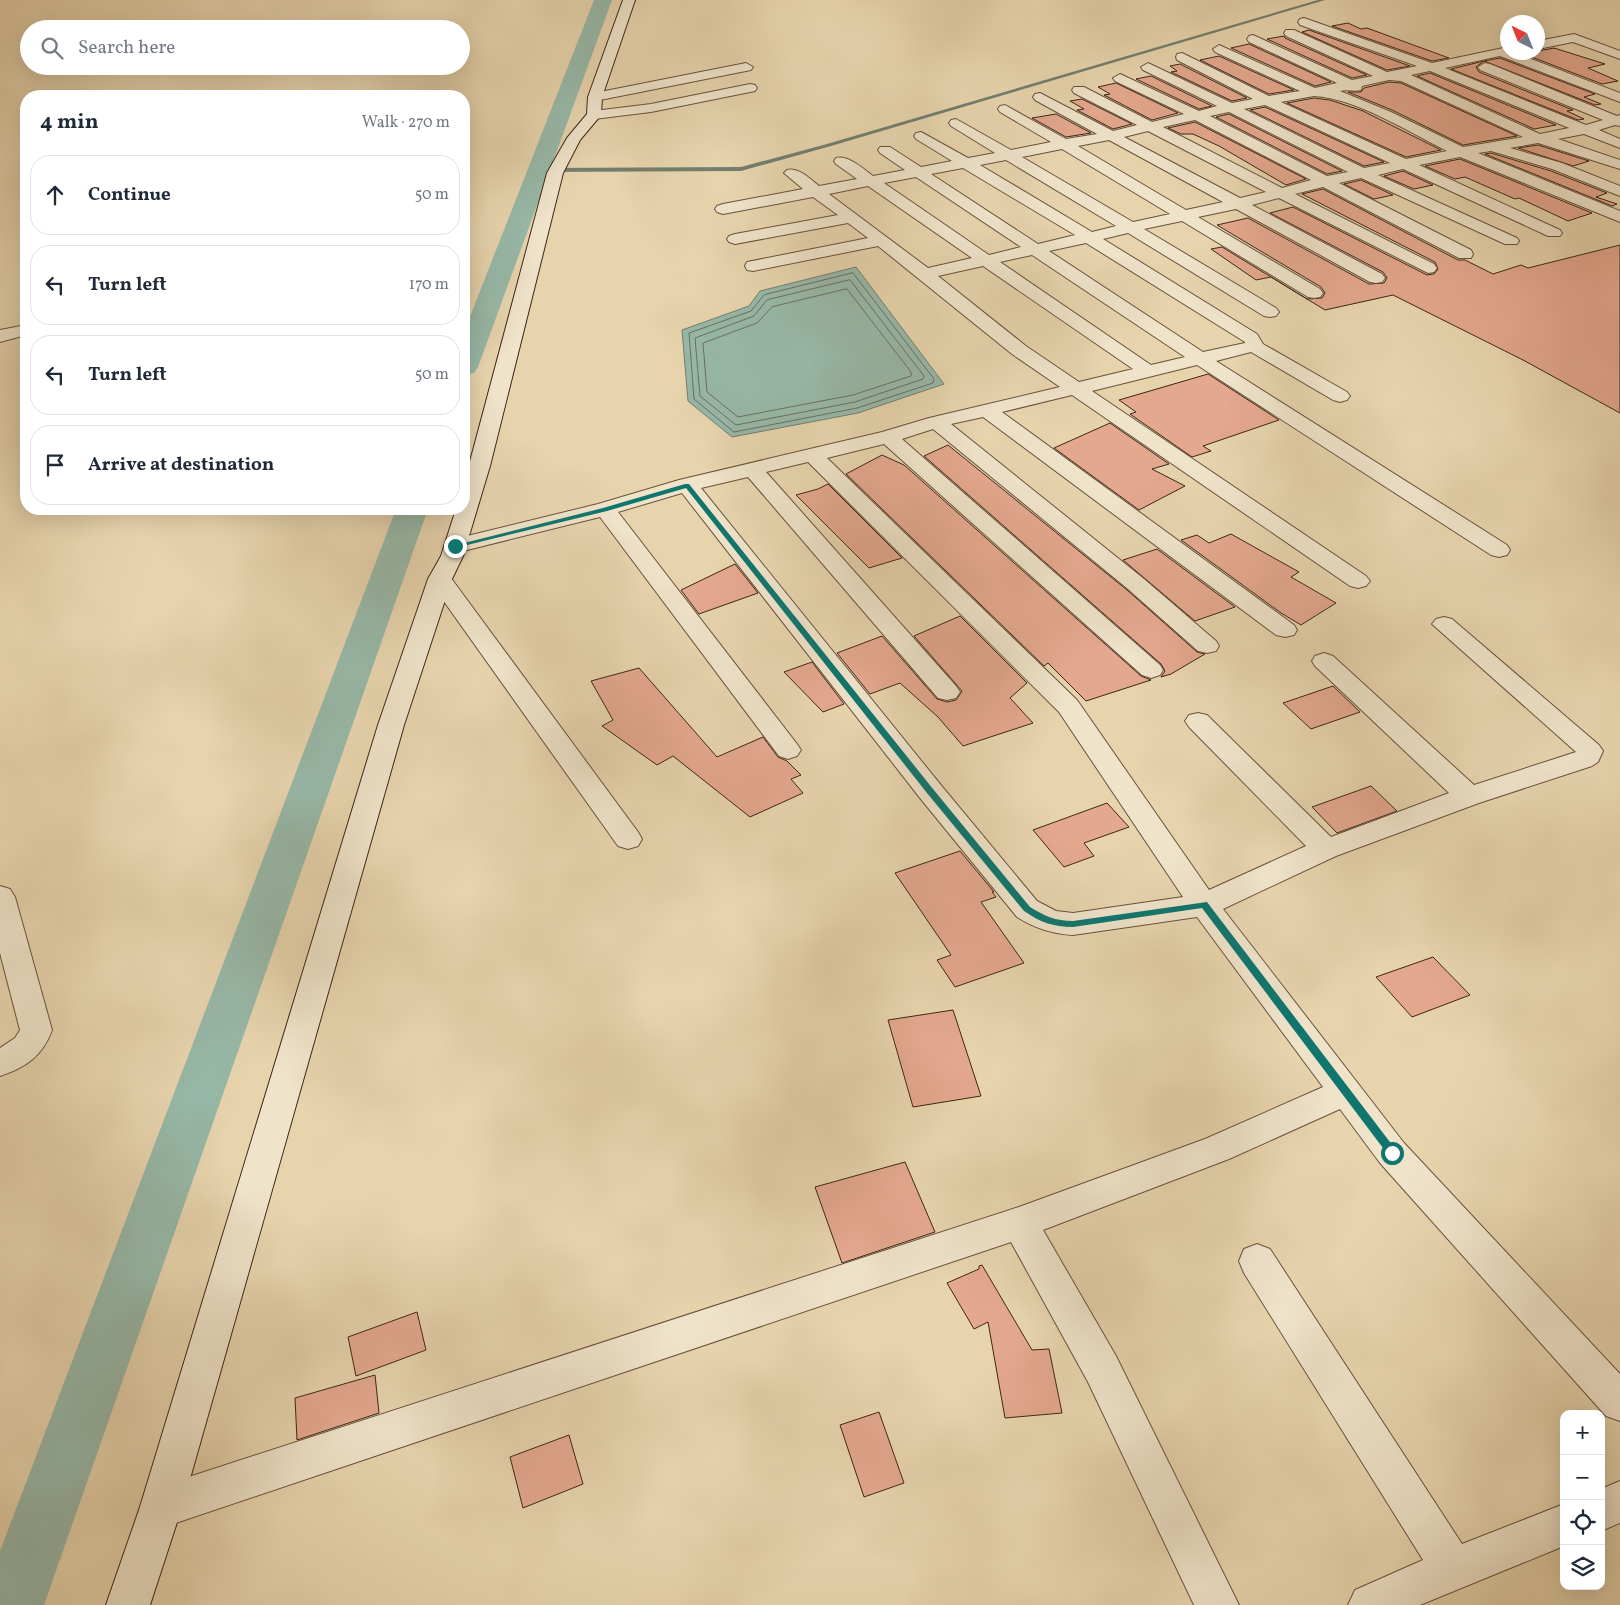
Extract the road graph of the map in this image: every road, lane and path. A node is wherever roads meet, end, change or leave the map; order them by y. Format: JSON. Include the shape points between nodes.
{"nodes":[{"id":1,"x":629,"y":0,"type":"edge"},
{"id":2,"x":1302,"y":22,"type":"dead end"},
{"id":3,"x":1290,"y":33,"type":"dead end"},
{"id":4,"x":1253,"y":39,"type":"dead end"},
{"id":5,"x":1545,"y":45,"type":"edge"},
{"id":6,"x":1219,"y":49,"type":"dead end"},
{"id":7,"x":1545,"y":50,"type":"edge"},
{"id":8,"x":1500,"y":52,"type":"edge"},
{"id":9,"x":1556,"y":55,"type":"dead end"},
{"id":10,"x":1620,"y":55,"type":"edge"},
{"id":11,"x":1182,"y":57,"type":"dead end"},
{"id":12,"x":1467,"y":60,"type":"junction"},
{"id":13,"x":1526,"y":60,"type":"edge"},
{"id":14,"x":1148,"y":67,"type":"dead end"},
{"id":15,"x":1431,"y":67,"type":"junction"},
{"id":16,"x":746,"y":68,"type":"dead end"},
{"id":17,"x":1385,"y":76,"type":"junction"},
{"id":18,"x":1120,"y":78,"type":"dead end"},
{"id":19,"x":1350,"y":84,"type":"junction"},
{"id":20,"x":750,"y":88,"type":"dead end"},
{"id":21,"x":1079,"y":90,"type":"dead end"},
{"id":22,"x":1314,"y":92,"type":"junction"},
{"id":23,"x":596,"y":97,"type":"junction"},
{"id":24,"x":1040,"y":97,"type":"dead end"},
{"id":25,"x":1620,"y":98,"type":"edge"},
{"id":26,"x":1267,"y":101,"type":"junction"},
{"id":27,"x":1394,"y":104,"type":"dead end"},
{"id":28,"x":1232,"y":108,"type":"junction"},
{"id":29,"x":1005,"y":109,"type":"dead end"},
{"id":30,"x":594,"y":115,"type":"junction"},
{"id":31,"x":1198,"y":115,"type":"junction"},
{"id":32,"x":1618,"y":120,"type":"edge"},
{"id":33,"x":956,"y":123,"type":"dead end"},
{"id":34,"x":1150,"y":126,"type":"junction"},
{"id":35,"x":1586,"y":130,"type":"junction"},
{"id":36,"x":1113,"y":134,"type":"junction"},
{"id":37,"x":921,"y":136,"type":"dead end"},
{"id":38,"x":1466,"y":136,"type":"dead end"},
{"id":39,"x":1537,"y":138,"type":"junction"},
{"id":40,"x":1062,"y":144,"type":"junction"},
{"id":41,"x":1620,"y":144,"type":"edge"},
{"id":42,"x":1493,"y":147,"type":"junction"},
{"id":43,"x":885,"y":150,"type":"dead end"},
{"id":44,"x":1460,"y":152,"type":"junction"},
{"id":45,"x":1009,"y":154,"type":"junction"},
{"id":46,"x":841,"y":161,"type":"dead end"},
{"id":47,"x":964,"y":162,"type":"junction"},
{"id":48,"x":1403,"y":165,"type":"junction"},
{"id":49,"x":1620,"y":166,"type":"edge"},
{"id":50,"x":919,"y":171,"type":"junction"},
{"id":51,"x":792,"y":173,"type":"dead end"},
{"id":52,"x":1364,"y":174,"type":"junction"},
{"id":53,"x":870,"y":180,"type":"junction"},
{"id":54,"x":1327,"y":182,"type":"junction"},
{"id":55,"x":813,"y":191,"type":"junction"},
{"id":56,"x":1620,"y":191,"type":"edge"},
{"id":57,"x":1282,"y":193,"type":"junction"},
{"id":58,"x":1240,"y":203,"type":"junction"},
{"id":59,"x":723,"y":209,"type":"dead end"},
{"id":60,"x":1185,"y":215,"type":"junction"},
{"id":61,"x":1620,"y":217,"type":"edge"},
{"id":62,"x":850,"y":218,"type":"junction"},
{"id":63,"x":1130,"y":227,"type":"junction"},
{"id":64,"x":1554,"y":233,"type":"dead end"},
{"id":65,"x":1089,"y":237,"type":"junction"},
{"id":66,"x":735,"y":240,"type":"dead end"},
{"id":67,"x":880,"y":241,"type":"junction"},
{"id":68,"x":1511,"y":241,"type":"dead end"},
{"id":69,"x":1033,"y":249,"type":"junction"},
{"id":70,"x":1465,"y":254,"type":"dead end"},
{"id":71,"x":988,"y":260,"type":"junction"},
{"id":72,"x":753,"y":266,"type":"dead end"},
{"id":73,"x":1428,"y":268,"type":"dead end"},
{"id":74,"x":925,"y":274,"type":"junction"},
{"id":75,"x":1376,"y":278,"type":"dead end"},
{"id":76,"x":1314,"y":292,"type":"dead end"},
{"id":77,"x":1270,"y":312,"type":"dead end"},
{"id":78,"x":20,"y":331,"type":"edge"},
{"id":79,"x":0,"y":336,"type":"edge"},
{"id":80,"x":1254,"y":346,"type":"junction"},
{"id":81,"x":1199,"y":358,"type":"junction"},
{"id":82,"x":1149,"y":372,"type":"junction"},
{"id":83,"x":1076,"y":389,"type":"junction"},
{"id":84,"x":1340,"y":396,"type":"dead end"},
{"id":85,"x":988,"y":411,"type":"junction"},
{"id":86,"x":936,"y":422,"type":"junction"},
{"id":87,"x":888,"y":438,"type":"junction"},
{"id":88,"x":813,"y":456,"type":"junction"},
{"id":89,"x":752,"y":470,"type":"junction"},
{"id":90,"x":687,"y":485,"type":"junction"},
{"id":91,"x":470,"y":498,"type":"edge"},
{"id":92,"x":605,"y":509,"type":"junction"},
{"id":93,"x":465,"y":515,"type":"edge"},
{"id":94,"x":455,"y":546,"type":"junction"},
{"id":95,"x":1499,"y":550,"type":"dead end"},
{"id":96,"x":440,"y":579,"type":"junction"},
{"id":97,"x":1358,"y":581,"type":"dead end"},
{"id":98,"x":1444,"y":624,"type":"dead end"},
{"id":99,"x":1285,"y":630,"type":"dead end"},
{"id":100,"x":1207,"y":646,"type":"dead end"},
{"id":101,"x":1324,"y":661,"type":"dead end"},
{"id":102,"x":1151,"y":670,"type":"dead end"},
{"id":103,"x":947,"y":692,"type":"dead end"},
{"id":104,"x":1198,"y":721,"type":"dead end"},
{"id":105,"x":788,"y":750,"type":"dead end"},
{"id":106,"x":1469,"y":796,"type":"junction"},
{"id":107,"x":628,"y":839,"type":"dead end"},
{"id":108,"x":1326,"y":849,"type":"junction"},
{"id":109,"x":0,"y":897,"type":"edge"},
{"id":110,"x":1204,"y":905,"type":"junction"},
{"id":111,"x":0,"y":1063,"type":"edge"},
{"id":112,"x":1345,"y":1092,"type":"junction"},
{"id":113,"x":1020,"y":1223,"type":"junction"},
{"id":114,"x":1257,"y":1262,"type":"dead end"},
{"id":115,"x":1620,"y":1402,"type":"edge"},
{"id":116,"x":1620,"y":1502,"type":"edge"},
{"id":117,"x":161,"y":1507,"type":"junction"},
{"id":118,"x":1605,"y":1508,"type":"edge"},
{"id":119,"x":1560,"y":1527,"type":"edge"},
{"id":120,"x":1453,"y":1569,"type":"junction"},
{"id":121,"x":128,"y":1605,"type":"edge"},
{"id":122,"x":1217,"y":1605,"type":"edge"},
{"id":123,"x":1370,"y":1605,"type":"edge"}],
"edges":[{"from":1,"to":23,"type":"street"},
{"from":2,"to":15,"type":"street"},
{"from":3,"to":17,"type":"street"},
{"from":4,"to":19,"type":"street"},
{"from":5,"to":10,"type":"street","via":[[1574,38]]},
{"from":6,"to":22,"type":"street"},
{"from":7,"to":9,"type":"street"},
{"from":8,"to":12,"type":"street"},
{"from":11,"to":26,"type":"street"},
{"from":12,"to":15,"type":"street"},
{"from":12,"to":32,"type":"street"},
{"from":13,"to":25,"type":"street"},
{"from":14,"to":28,"type":"street"},
{"from":15,"to":17,"type":"street"},
{"from":15,"to":35,"type":"street"},
{"from":16,"to":23,"type":"street"},
{"from":17,"to":19,"type":"street"},
{"from":17,"to":39,"type":"street","via":[[1402,77]]},
{"from":18,"to":31,"type":"street"},
{"from":19,"to":22,"type":"street"},
{"from":19,"to":27,"type":"street"},
{"from":20,"to":30,"type":"street","via":[[651,108]]},
{"from":21,"to":34,"type":"street"},
{"from":22,"to":26,"type":"street"},
{"from":22,"to":44,"type":"street","via":[[1343,96]]},
{"from":23,"to":30,"type":"street"},
{"from":24,"to":36,"type":"street"},
{"from":26,"to":28,"type":"street"},
{"from":26,"to":48,"type":"street"},
{"from":28,"to":31,"type":"street"},
{"from":28,"to":52,"type":"street"},
{"from":29,"to":40,"type":"street"},
{"from":30,"to":91,"type":"street","via":[[574,138],[557,168]]},
{"from":31,"to":34,"type":"street"},
{"from":31,"to":54,"type":"street"},
{"from":32,"to":35,"type":"street"},
{"from":33,"to":45,"type":"street"},
{"from":34,"to":36,"type":"street"},
{"from":34,"to":57,"type":"street"},
{"from":35,"to":39,"type":"street"},
{"from":35,"to":41,"type":"street"},
{"from":36,"to":40,"type":"street"},
{"from":36,"to":58,"type":"street"},
{"from":37,"to":47,"type":"street"},
{"from":38,"to":42,"type":"street"},
{"from":39,"to":42,"type":"street"},
{"from":39,"to":49,"type":"street"},
{"from":40,"to":45,"type":"street"},
{"from":40,"to":60,"type":"street"},
{"from":42,"to":44,"type":"street"},
{"from":42,"to":56,"type":"street","via":[[1557,166]]},
{"from":43,"to":50,"type":"street"},
{"from":44,"to":48,"type":"street"},
{"from":44,"to":61,"type":"street"},
{"from":45,"to":47,"type":"street"},
{"from":45,"to":63,"type":"street"},
{"from":46,"to":53,"type":"street"},
{"from":47,"to":50,"type":"street"},
{"from":47,"to":65,"type":"street"},
{"from":48,"to":52,"type":"street"},
{"from":48,"to":64,"type":"street"},
{"from":50,"to":53,"type":"street"},
{"from":50,"to":69,"type":"street"},
{"from":51,"to":55,"type":"street"},
{"from":52,"to":54,"type":"street"},
{"from":52,"to":68,"type":"street"},
{"from":53,"to":55,"type":"street"},
{"from":53,"to":71,"type":"street"},
{"from":54,"to":57,"type":"street"},
{"from":54,"to":70,"type":"street"},
{"from":55,"to":59,"type":"street"},
{"from":55,"to":62,"type":"street"},
{"from":57,"to":58,"type":"street"},
{"from":57,"to":73,"type":"street"},
{"from":58,"to":60,"type":"street"},
{"from":58,"to":75,"type":"street"},
{"from":60,"to":63,"type":"street"},
{"from":60,"to":76,"type":"street"},
{"from":62,"to":66,"type":"street"},
{"from":62,"to":67,"type":"street"},
{"from":63,"to":65,"type":"street"},
{"from":63,"to":77,"type":"street"},
{"from":65,"to":69,"type":"street"},
{"from":65,"to":80,"type":"street","via":[[1251,338]]},
{"from":67,"to":72,"type":"street"},
{"from":67,"to":74,"type":"street"},
{"from":69,"to":71,"type":"street"},
{"from":69,"to":81,"type":"street"},
{"from":71,"to":74,"type":"street"},
{"from":71,"to":82,"type":"street"},
{"from":74,"to":83,"type":"street","via":[[1020,350]]},
{"from":78,"to":79,"type":"street"},
{"from":80,"to":81,"type":"street"},
{"from":80,"to":84,"type":"street"},
{"from":81,"to":82,"type":"street"},
{"from":81,"to":95,"type":"street"},
{"from":82,"to":83,"type":"street"},
{"from":83,"to":85,"type":"street"},
{"from":83,"to":97,"type":"street"},
{"from":85,"to":86,"type":"street"},
{"from":85,"to":99,"type":"street"},
{"from":86,"to":87,"type":"street"},
{"from":86,"to":100,"type":"street","via":[[1136,584]]},
{"from":87,"to":88,"type":"street"},
{"from":87,"to":102,"type":"street"},
{"from":88,"to":89,"type":"street"},
{"from":88,"to":110,"type":"street","via":[[1068,706]]},
{"from":89,"to":90,"type":"street"},
{"from":89,"to":103,"type":"street"},
{"from":90,"to":92,"type":"street"},
{"from":90,"to":110,"type":"street","via":[[1027,909],[1042,919],[1073,924]]},
{"from":92,"to":94,"type":"street"},
{"from":92,"to":105,"type":"street"},
{"from":93,"to":94,"type":"street"},
{"from":94,"to":96,"type":"street"},
{"from":96,"to":107,"type":"street"},
{"from":96,"to":117,"type":"street","via":[[391,726]]},
{"from":98,"to":106,"type":"street","via":[[1590,751],[1583,760]]},
{"from":101,"to":106,"type":"street"},
{"from":104,"to":108,"type":"street"},
{"from":106,"to":108,"type":"street"},
{"from":108,"to":110,"type":"street"},
{"from":109,"to":111,"type":"street","via":[[36,1030],[26,1049]]},
{"from":110,"to":112,"type":"street"},
{"from":112,"to":113,"type":"street","via":[[1217,1149]]},
{"from":112,"to":115,"type":"street","via":[[1392,1153]]},
{"from":113,"to":117,"type":"street"},
{"from":113,"to":122,"type":"street","via":[[1102,1369]]},
{"from":114,"to":120,"type":"street"},
{"from":116,"to":118,"type":"street"},
{"from":117,"to":121,"type":"street"},
{"from":119,"to":120,"type":"street"},
{"from":120,"to":123,"type":"street"}]}
